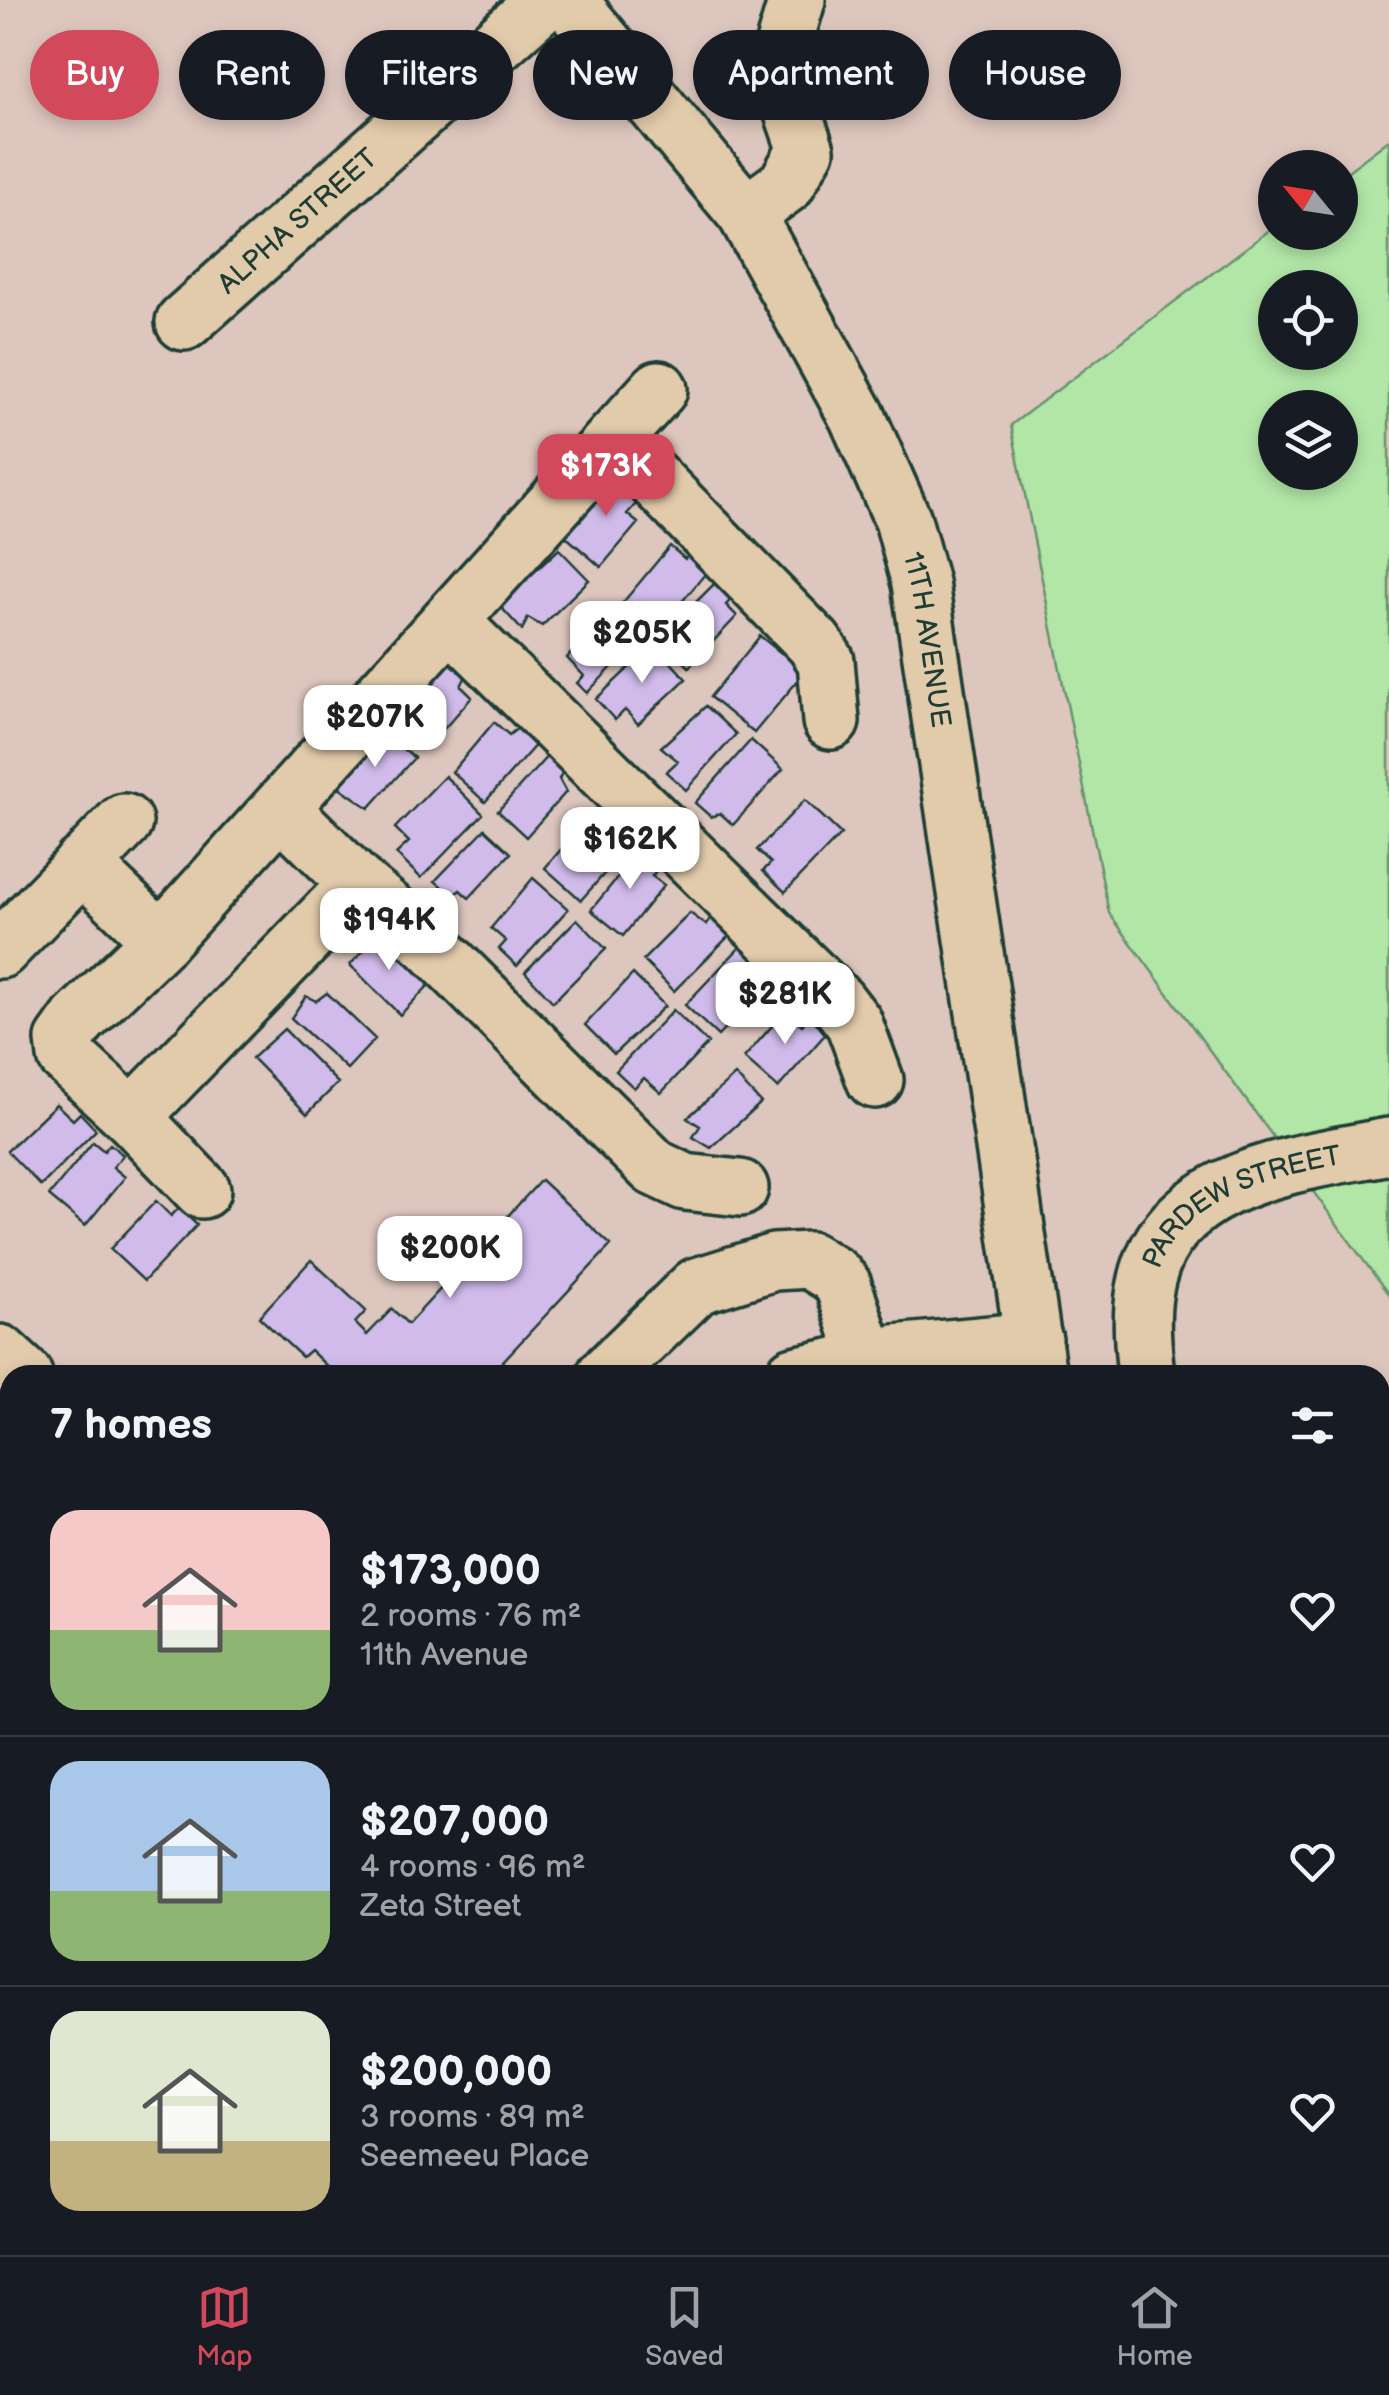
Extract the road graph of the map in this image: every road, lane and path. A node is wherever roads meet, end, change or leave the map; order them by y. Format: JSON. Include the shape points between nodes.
{"nodes":[{"id":1,"x":546,"y":0,"type":"edge"},
{"id":2,"x":797,"y":0,"type":"edge"},
{"id":3,"x":599,"y":10,"type":"edge"},
{"id":4,"x":746,"y":214,"type":"junction"},
{"id":5,"x":184,"y":322,"type":"dead end"},
{"id":6,"x":659,"y":389,"type":"dead end"},
{"id":7,"x":614,"y":440,"type":"junction"},
{"id":8,"x":450,"y":621,"type":"junction"},
{"id":9,"x":831,"y":721,"type":"dead end"},
{"id":10,"x":280,"y":808,"type":"junction"},
{"id":11,"x":124,"y":822,"type":"dead end"},
{"id":12,"x":82,"y":864,"type":"junction"},
{"id":13,"x":358,"y":884,"type":"junction"},
{"id":14,"x":161,"y":940,"type":"junction"},
{"id":15,"x":0,"y":950,"type":"edge"},
{"id":16,"x":875,"y":1080,"type":"dead end"},
{"id":17,"x":132,"y":1117,"type":"junction"},
{"id":18,"x":1389,"y":1146,"type":"edge"},
{"id":19,"x":740,"y":1188,"type":"dead end"},
{"id":20,"x":202,"y":1190,"type":"dead end"},
{"id":21,"x":867,"y":1358,"type":"junction"},
{"id":22,"x":1036,"y":1358,"type":"edge"},
{"id":23,"x":614,"y":1365,"type":"edge"},
{"id":24,"x":837,"y":1365,"type":"edge"},
{"id":25,"x":1146,"y":1365,"type":"edge"}],
"edges":[{"from":1,"to":5,"type":"street","name":"ALPHA STREET"},
{"from":2,"to":4,"type":"street","via":[[777,66],[806,150],[786,185]]},
{"from":3,"to":4,"type":"street","name":"11TH AVENUE"},
{"from":4,"to":22,"type":"street","name":"11TH AVENUE","via":[[857,416],[903,520],[920,583]]},
{"from":6,"to":7,"type":"street"},
{"from":7,"to":8,"type":"street"},
{"from":7,"to":9,"type":"street","via":[[814,643],[826,661]]},
{"from":8,"to":10,"type":"street"},
{"from":8,"to":16,"type":"street","via":[[837,1002],[854,1023]]},
{"from":10,"to":13,"type":"street"},
{"from":10,"to":14,"type":"street"},
{"from":11,"to":12,"type":"street"},
{"from":12,"to":14,"type":"street"},
{"from":12,"to":15,"type":"street"},
{"from":13,"to":17,"type":"street"},
{"from":13,"to":19,"type":"street","via":[[428,942],[655,1168],[673,1179]]},
{"from":14,"to":17,"type":"street","via":[[64,1040],[66,1056]]},
{"from":17,"to":20,"type":"street"},
{"from":18,"to":25,"type":"street","name":"PARDEW STREET","via":[[1259,1172],[1198,1204],[1168,1239],[1145,1289]]},
{"from":21,"to":22,"type":"street"},
{"from":21,"to":23,"type":"street","via":[[843,1285],[809,1260],[774,1262],[697,1286]]},
{"from":21,"to":24,"type":"street"}]}
